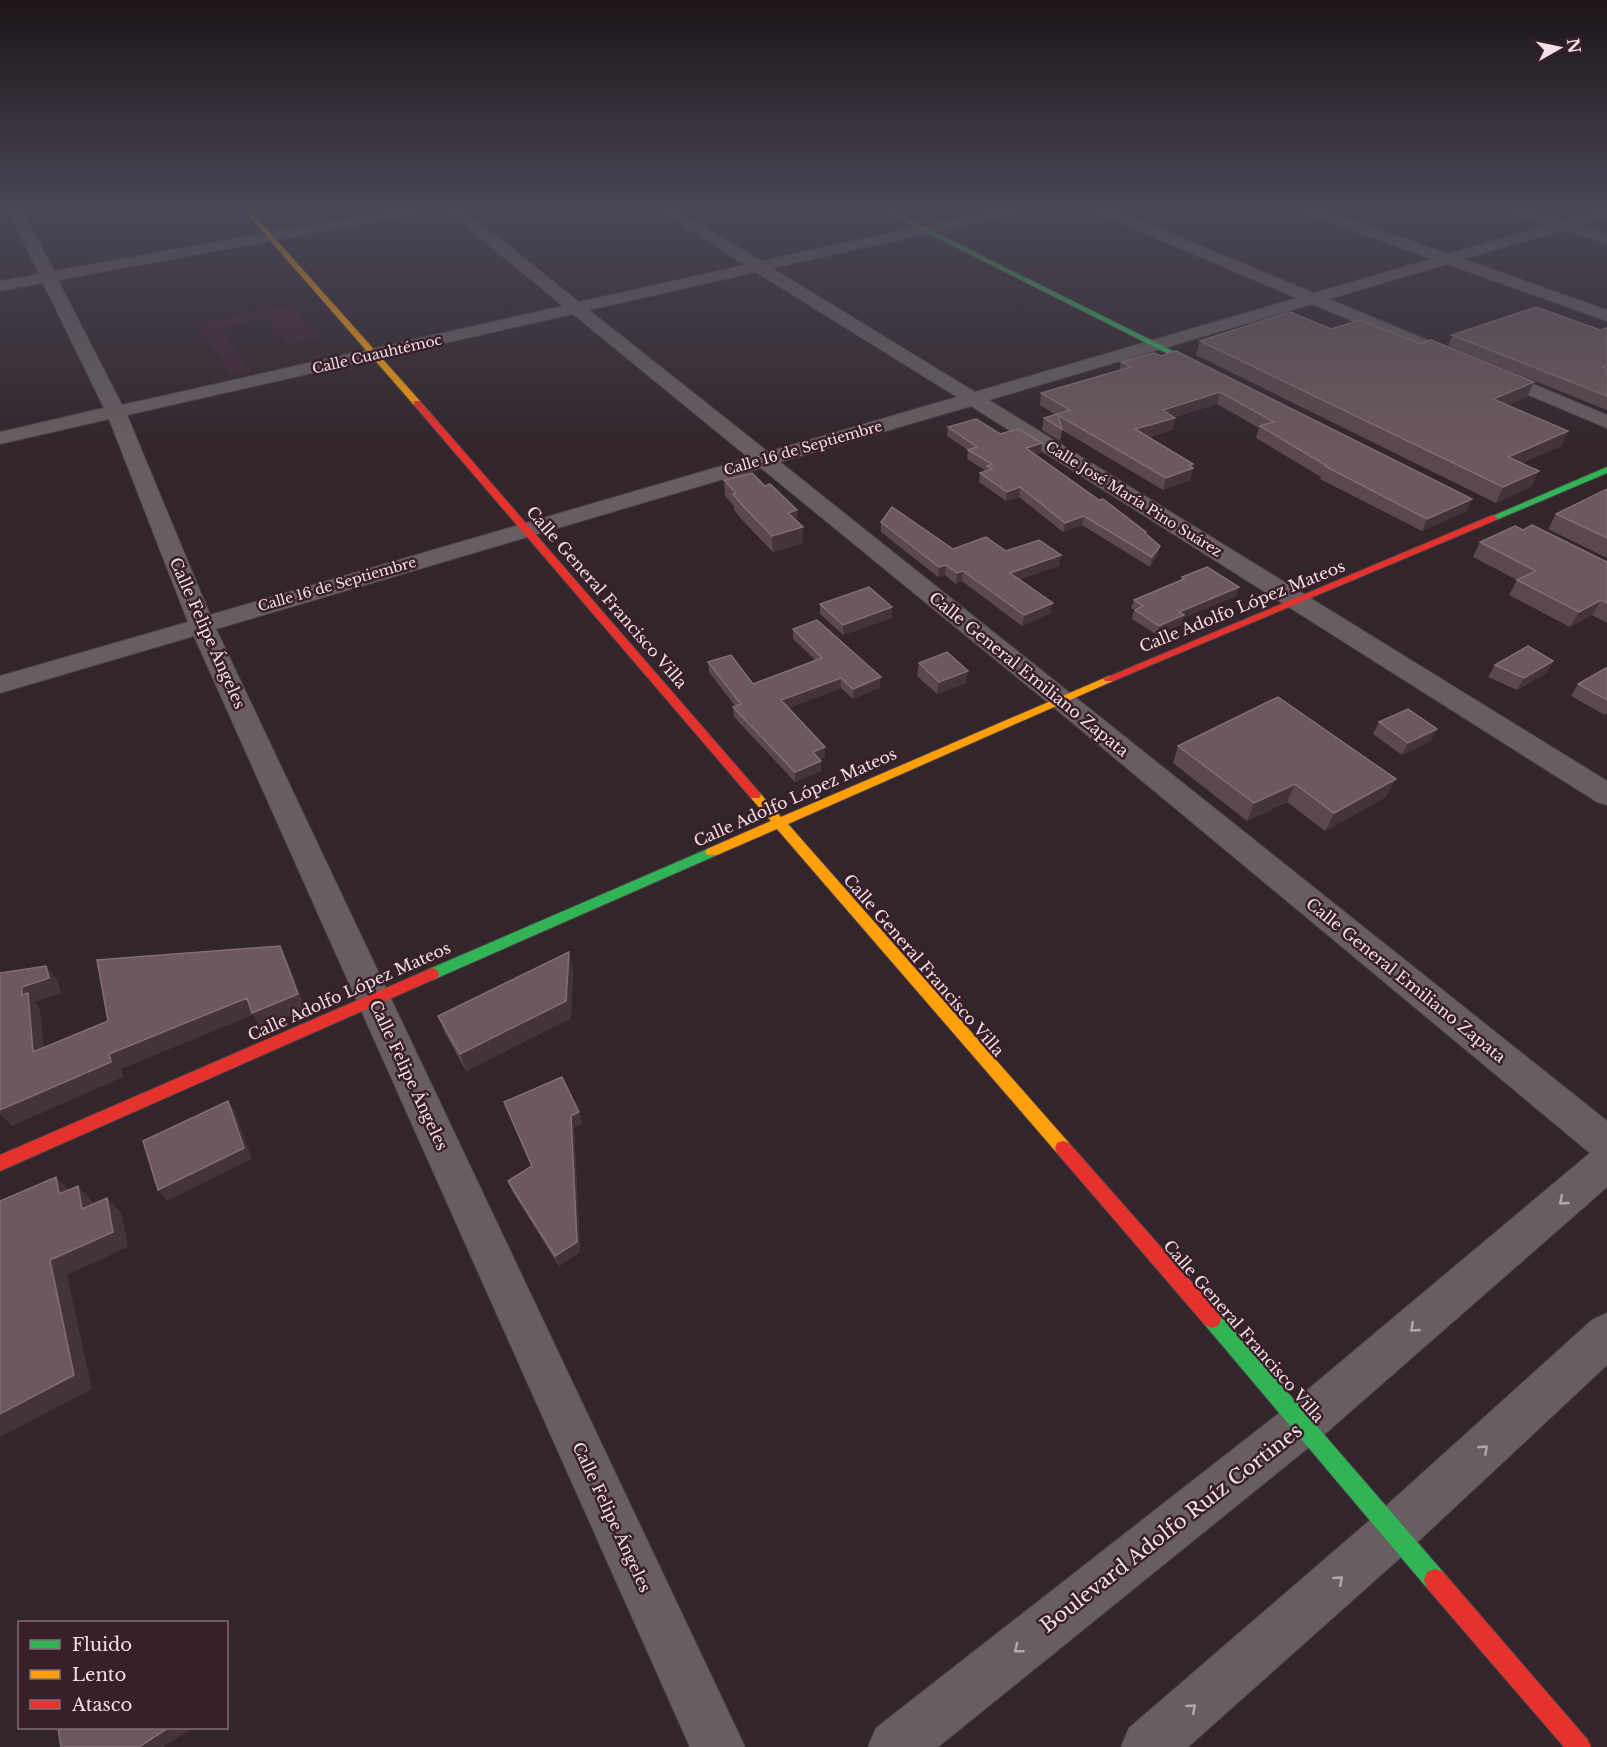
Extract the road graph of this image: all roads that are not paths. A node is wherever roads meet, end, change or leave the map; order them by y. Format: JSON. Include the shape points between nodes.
{"nodes":[{"id":1,"x":55,"y":288,"type":"edge"},
{"id":2,"x":317,"y":288,"type":"edge"},
{"id":3,"x":551,"y":288,"type":"edge"},
{"id":4,"x":666,"y":288,"type":"edge"},
{"id":5,"x":790,"y":288,"type":"edge"},
{"id":6,"x":1042,"y":288,"type":"edge"},
{"id":7,"x":1285,"y":288,"type":"edge"},
{"id":8,"x":1353,"y":288,"type":"edge"},
{"id":9,"x":1528,"y":288,"type":"edge"},
{"id":10,"x":1314,"y":300,"type":"junction"},
{"id":11,"x":576,"y":308,"type":"junction"},
{"id":12,"x":1607,"y":316,"type":"edge"},
{"id":13,"x":1156,"y":344,"type":"junction"},
{"id":14,"x":375,"y":354,"type":"junction"},
{"id":15,"x":1229,"y":381,"type":"edge"},
{"id":16,"x":972,"y":399,"type":"junction"},
{"id":17,"x":116,"y":412,"type":"junction"},
{"id":18,"x":1607,"y":422,"type":"edge"},
{"id":19,"x":0,"y":438,"type":"edge"},
{"id":20,"x":764,"y":459,"type":"junction"},
{"id":21,"x":1607,"y":471,"type":"edge"},
{"id":22,"x":1479,"y":506,"type":"dead end"},
{"id":23,"x":1499,"y":517,"type":"junction"},
{"id":24,"x":1519,"y":526,"type":"edge"},
{"id":25,"x":526,"y":529,"type":"junction"},
{"id":26,"x":1297,"y":602,"type":"junction"},
{"id":27,"x":201,"y":624,"type":"junction"},
{"id":28,"x":0,"y":685,"type":"edge"},
{"id":29,"x":1061,"y":699,"type":"junction"},
{"id":30,"x":1607,"y":795,"type":"edge"},
{"id":31,"x":778,"y":822,"type":"junction"},
{"id":32,"x":374,"y":998,"type":"junction"},
{"id":33,"x":1607,"y":1144,"type":"edge"},
{"id":34,"x":0,"y":1163,"type":"edge"},
{"id":35,"x":1607,"y":1163,"type":"edge"},
{"id":36,"x":1607,"y":1335,"type":"edge"},
{"id":37,"x":1304,"y":1423,"type":"junction"},
{"id":38,"x":1393,"y":1532,"type":"junction"},
{"id":39,"x":718,"y":1747,"type":"edge"},
{"id":40,"x":895,"y":1747,"type":"edge"},
{"id":41,"x":1148,"y":1747,"type":"edge"},
{"id":42,"x":1579,"y":1747,"type":"edge"}],
"edges":[{"from":1,"to":17,"type":"street","name":"Calle Felipe Ángeles"},
{"from":2,"to":14,"type":"street","name":"Calle General Francisco Villa"},
{"from":3,"to":11,"type":"street","name":"Calle General Emiliano Zapata"},
{"from":4,"to":11,"type":"street","name":"Calle Cuauhtémoc"},
{"from":5,"to":16,"type":"street","name":"Calle José María Pino Suárez"},
{"from":6,"to":13,"type":"street"},
{"from":7,"to":10,"type":"street"},
{"from":8,"to":10,"type":"street","name":"Calle 16 de Septiembre"},
{"from":9,"to":12,"type":"street"},
{"from":10,"to":13,"type":"street","name":"Calle 16 de Septiembre"},
{"from":10,"to":18,"type":"street"},
{"from":11,"to":14,"type":"street","name":"Calle Cuauhtémoc"},
{"from":11,"to":20,"type":"street","name":"Calle General Emiliano Zapata"},
{"from":13,"to":15,"type":"street"},
{"from":13,"to":16,"type":"street","name":"Calle 16 de Septiembre"},
{"from":14,"to":17,"type":"street","name":"Calle Cuauhtémoc"},
{"from":14,"to":25,"type":"street","name":"Calle General Francisco Villa"},
{"from":16,"to":20,"type":"street","name":"Calle 16 de Septiembre"},
{"from":16,"to":26,"type":"street","name":"Calle José María Pino Suárez"},
{"from":17,"to":19,"type":"street","name":"Calle Cuauhtémoc"},
{"from":17,"to":27,"type":"street","name":"Calle Felipe Ángeles"},
{"from":20,"to":25,"type":"street","name":"Calle 16 de Septiembre"},
{"from":20,"to":29,"type":"street","name":"Calle General Emiliano Zapata"},
{"from":21,"to":23,"type":"street","name":"Calle Adolfo López Mateos"},
{"from":22,"to":23,"type":"street"},
{"from":23,"to":24,"type":"street"},
{"from":23,"to":26,"type":"street","name":"Calle Adolfo López Mateos"},
{"from":25,"to":27,"type":"street","name":"Calle 16 de Septiembre"},
{"from":25,"to":31,"type":"street","name":"Calle General Francisco Villa"},
{"from":26,"to":29,"type":"street","name":"Calle Adolfo López Mateos"},
{"from":26,"to":30,"type":"street","name":"Calle José María Pino Suárez"},
{"from":27,"to":28,"type":"street","name":"Calle 16 de Septiembre"},
{"from":27,"to":32,"type":"street","name":"Calle Felipe Ángeles"},
{"from":29,"to":31,"type":"street","name":"Calle Adolfo López Mateos"},
{"from":29,"to":33,"type":"street","name":"Calle General Emiliano Zapata"},
{"from":31,"to":32,"type":"street","name":"Calle Adolfo López Mateos"},
{"from":31,"to":37,"type":"street","name":"Calle General Francisco Villa"},
{"from":32,"to":34,"type":"street","name":"Calle Adolfo López Mateos"},
{"from":32,"to":39,"type":"street","name":"Calle Felipe Ángeles"},
{"from":35,"to":37,"type":"street","name":"Boulevard Adolfo Ruíz Cortines","one_way":true},
{"from":38,"to":36,"type":"street","one_way":true},
{"from":37,"to":38,"type":"street","name":"Calle General Francisco Villa"},
{"from":37,"to":40,"type":"street","name":"Boulevard Adolfo Ruíz Cortines","one_way":true},
{"from":41,"to":38,"type":"street","one_way":true},
{"from":38,"to":42,"type":"street","name":"Calle General Francisco Villa"}]}
